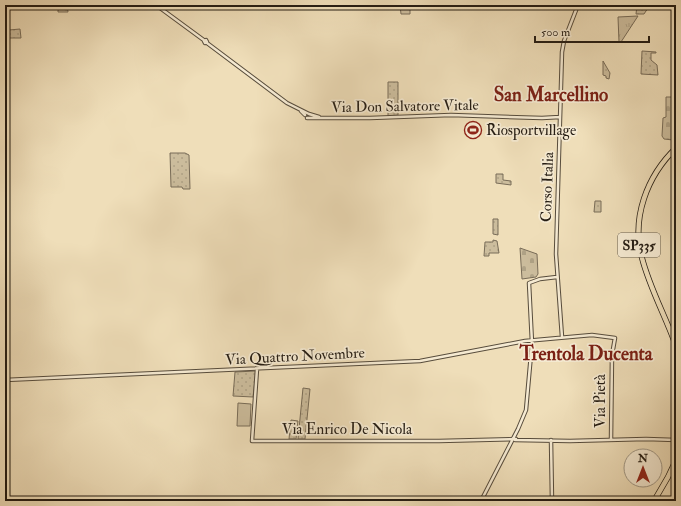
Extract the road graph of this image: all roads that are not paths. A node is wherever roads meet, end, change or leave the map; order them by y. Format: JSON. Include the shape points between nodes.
{"nodes":[{"id":1,"x":156,"y":5,"type":"edge"},
{"id":2,"x":578,"y":5,"type":"edge"},
{"id":3,"x":670,"y":5,"type":"edge"},
{"id":4,"x":676,"y":8,"type":"edge"},
{"id":5,"x":560,"y":117,"type":"junction"},
{"id":6,"x":676,"y":148,"type":"edge"},
{"id":7,"x":676,"y":151,"type":"edge"},
{"id":8,"x":557,"y":278,"type":"junction"},
{"id":9,"x":562,"y":338,"type":"junction"},
{"id":10,"x":615,"y":338,"type":"joint"},
{"id":11,"x":532,"y":340,"type":"junction"},
{"id":12,"x":676,"y":340,"type":"edge"},
{"id":13,"x":676,"y":346,"type":"edge"},
{"id":14,"x":257,"y":369,"type":"junction"},
{"id":15,"x":5,"y":380,"type":"edge"},
{"id":16,"x":514,"y":439,"type":"junction"},
{"id":17,"x":551,"y":440,"type":"junction"},
{"id":18,"x":611,"y":440,"type":"junction"},
{"id":19,"x":676,"y":440,"type":"edge"},
{"id":20,"x":676,"y":460,"type":"edge"},
{"id":21,"x":676,"y":466,"type":"edge"},
{"id":22,"x":657,"y":499,"type":"edge"},
{"id":23,"x":481,"y":501,"type":"edge"},
{"id":24,"x":552,"y":501,"type":"edge"}],
"edges":[{"from":1,"to":5,"type":"street","name":"Via Don Salvatore Vitale","via":[[307,115],[323,118],[451,115]]},
{"from":2,"to":5,"type":"street","name":"Corso Italia","via":[[562,49]]},
{"from":3,"to":4,"type":"main road"},
{"from":5,"to":8,"type":"street","name":"Corso Italia"},
{"from":6,"to":13,"type":"highway","number":"SP335","via":[[658,168],[648,187],[641,207],[639,228],[644,266]]},
{"from":7,"to":12,"type":"highway","number":"SP335","via":[[659,171],[649,189],[642,215],[641,236],[645,261]]},
{"from":8,"to":9,"type":"street","name":"Corso Italia"},
{"from":8,"to":11,"type":"street","via":[[540,279],[529,283]]},
{"from":9,"to":10,"type":"street","name":"Via Quattro Novembre","via":[[600,335]]},
{"from":9,"to":11,"type":"street","name":"Via Quattro Novembre"},
{"from":10,"to":18,"type":"street","name":"Via Pietà","via":[[612,355]]},
{"from":11,"to":14,"type":"street","name":"Via Quattro Novembre","via":[[420,361]]},
{"from":11,"to":16,"type":"street","via":[[527,403]]},
{"from":14,"to":15,"type":"street","name":"Via Quattro Novembre"},
{"from":14,"to":16,"type":"street","name":"Via Enrico De Nicola","via":[[252,441]]},
{"from":16,"to":17,"type":"street"},
{"from":16,"to":23,"type":"street"},
{"from":17,"to":18,"type":"street"},
{"from":17,"to":24,"type":"street"},
{"from":18,"to":19,"type":"street"},
{"from":20,"to":22,"type":"highway"},
{"from":21,"to":22,"type":"highway"}]}
